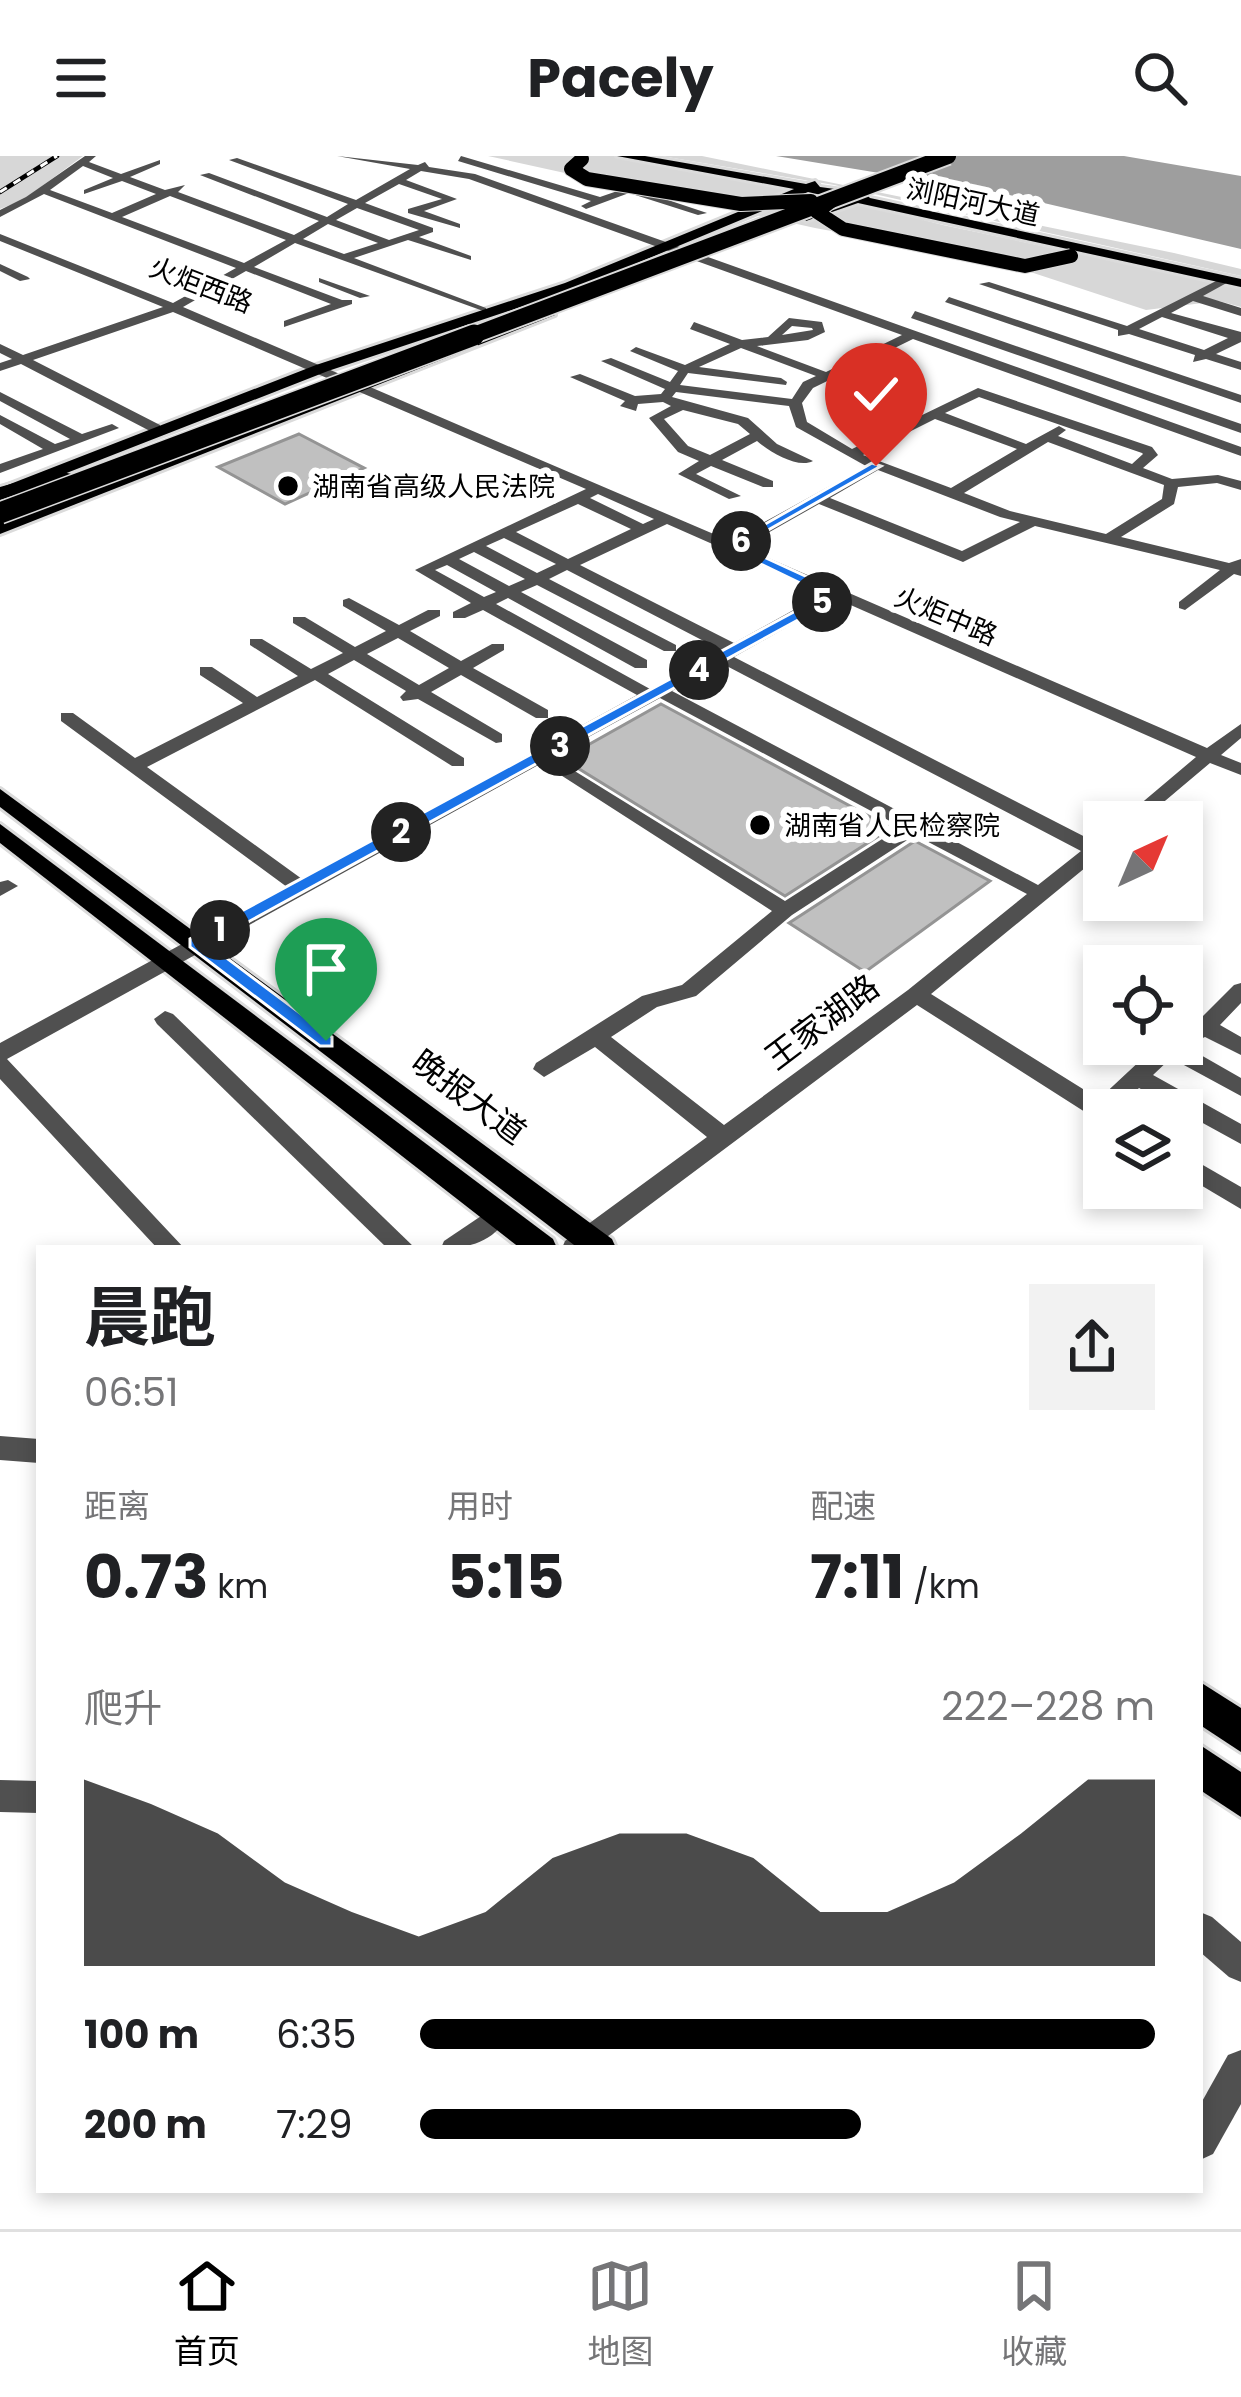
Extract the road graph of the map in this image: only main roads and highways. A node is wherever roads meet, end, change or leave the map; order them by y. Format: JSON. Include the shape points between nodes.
{"nodes":[{"id":1,"x":623,"y":156,"type":"edge"},
{"id":2,"x":649,"y":156,"type":"edge"},
{"id":3,"x":928,"y":156,"type":"edge"},
{"id":4,"x":948,"y":156,"type":"edge"},
{"id":5,"x":585,"y":158,"type":"edge"},
{"id":6,"x":811,"y":192,"type":"junction"},
{"id":7,"x":861,"y":199,"type":"junction"},
{"id":8,"x":834,"y":200,"type":"junction"},
{"id":9,"x":1079,"y":250,"type":"junction"},
{"id":10,"x":1236,"y":281,"type":"edge"},
{"id":11,"x":356,"y":374,"type":"junction"},
{"id":12,"x":64,"y":485,"type":"junction"},
{"id":13,"x":0,"y":494,"type":"edge"},
{"id":14,"x":0,"y":517,"type":"edge"},
{"id":15,"x":0,"y":796,"type":"edge"},
{"id":16,"x":0,"y":831,"type":"edge"},
{"id":17,"x":538,"y":1245,"type":"edge"},
{"id":18,"x":587,"y":1245,"type":"edge"},
{"id":19,"x":1203,"y":1703,"type":"edge"},
{"id":20,"x":1241,"y":1732,"type":"edge"},
{"id":21,"x":1203,"y":1767,"type":"edge"},
{"id":22,"x":1241,"y":1797,"type":"edge"}],
"edges":[{"from":1,"to":6,"type":"main road","name":"浏阳河大道"},
{"from":2,"to":6,"type":"main road","name":"浏阳河大道"},
{"from":3,"to":6,"type":"highway","bridge":true},
{"from":4,"to":8,"type":"highway","bridge":true},
{"from":5,"to":6,"type":"main road","bridge":true,"via":[[572,169],[587,179],[741,204]]},
{"from":6,"to":7,"type":"main road","name":"浏阳河大道"},
{"from":6,"to":11,"type":"highway","bridge":true},
{"from":6,"to":11,"type":"main road"},
{"from":7,"to":9,"type":"main road","name":"浏阳河大道"},
{"from":7,"to":11,"type":"main road"},
{"from":8,"to":9,"type":"main road","bridge":true,"via":[[817,212],[843,229],[1012,264],[1048,265]]},
{"from":8,"to":11,"type":"highway","bridge":true},
{"from":9,"to":10,"type":"main road","name":"浏阳河大道"},
{"from":11,"to":12,"type":"highway","bridge":true,"via":[[345,389]]},
{"from":11,"to":13,"type":"main road"},
{"from":11,"to":14,"type":"highway","bridge":true},
{"from":12,"to":13,"type":"highway"},
{"from":12,"to":14,"type":"highway"},
{"from":15,"to":18,"type":"main road","name":"晚报大道"},
{"from":16,"to":17,"type":"main road"},
{"from":19,"to":20,"type":"main road"},
{"from":21,"to":22,"type":"main road"}]}
